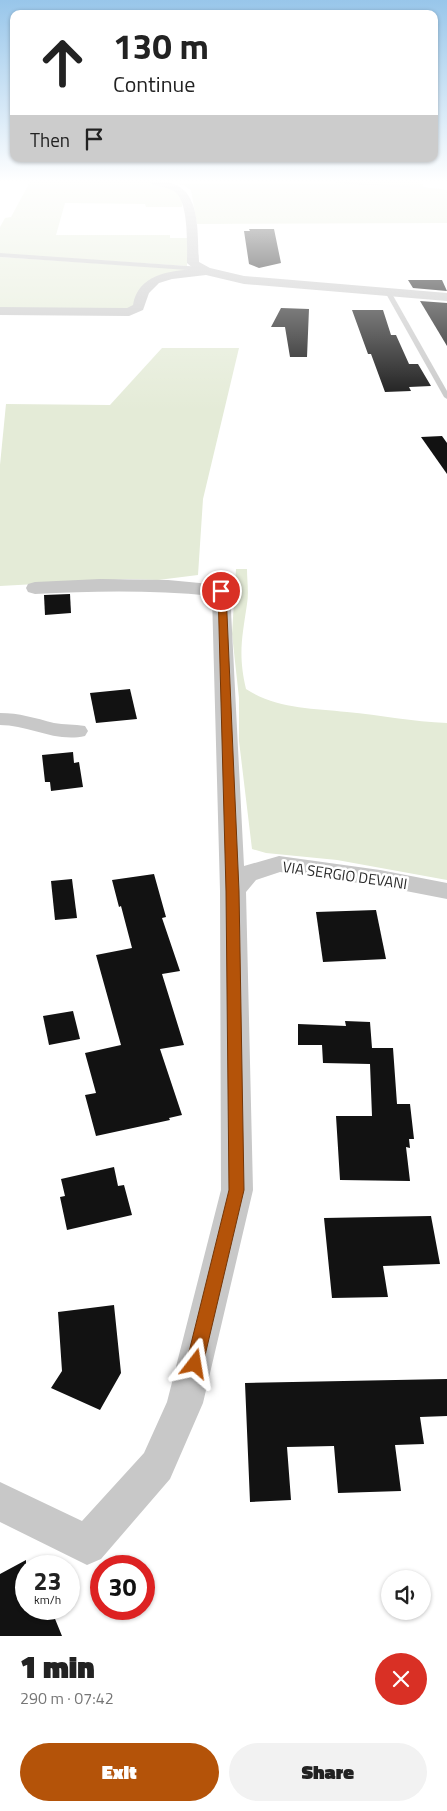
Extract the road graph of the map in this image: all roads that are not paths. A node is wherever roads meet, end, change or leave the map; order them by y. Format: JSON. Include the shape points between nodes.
{"nodes":[{"id":1,"x":46,"y":258,"type":"edge"},
{"id":2,"x":193,"y":258,"type":"edge"},
{"id":3,"x":204,"y":270,"type":"junction"},
{"id":4,"x":388,"y":292,"type":"junction"},
{"id":5,"x":447,"y":297,"type":"edge"},
{"id":6,"x":0,"y":310,"type":"edge"},
{"id":7,"x":447,"y":397,"type":"edge"},
{"id":8,"x":35,"y":588,"type":"dead end"},
{"id":9,"x":0,"y":719,"type":"edge"},
{"id":10,"x":77,"y":731,"type":"dead end"},
{"id":11,"x":232,"y":891,"type":"junction"},
{"id":12,"x":447,"y":891,"type":"edge"},
{"id":13,"x":0,"y":1500,"type":"edge"}],
"edges":[{"from":1,"to":3,"type":"lane"},
{"from":2,"to":3,"type":"street","via":[[193,263]]},
{"from":3,"to":4,"type":"street","via":[[252,281]]},
{"from":3,"to":6,"type":"street","via":[[155,280],[144,290],[139,308],[129,312]]},
{"from":4,"to":5,"type":"street"},
{"from":4,"to":7,"type":"lane"},
{"from":8,"to":11,"type":"street","via":[[168,586],[221,591]]},
{"from":9,"to":10,"type":"street"},
{"from":11,"to":12,"type":"street","name":"VIA SERGIO DEVANI","via":[[247,874],[279,864]]},
{"from":11,"to":13,"type":"street","via":[[237,1190],[185,1403],[157,1466],[87,1545]]}]}
